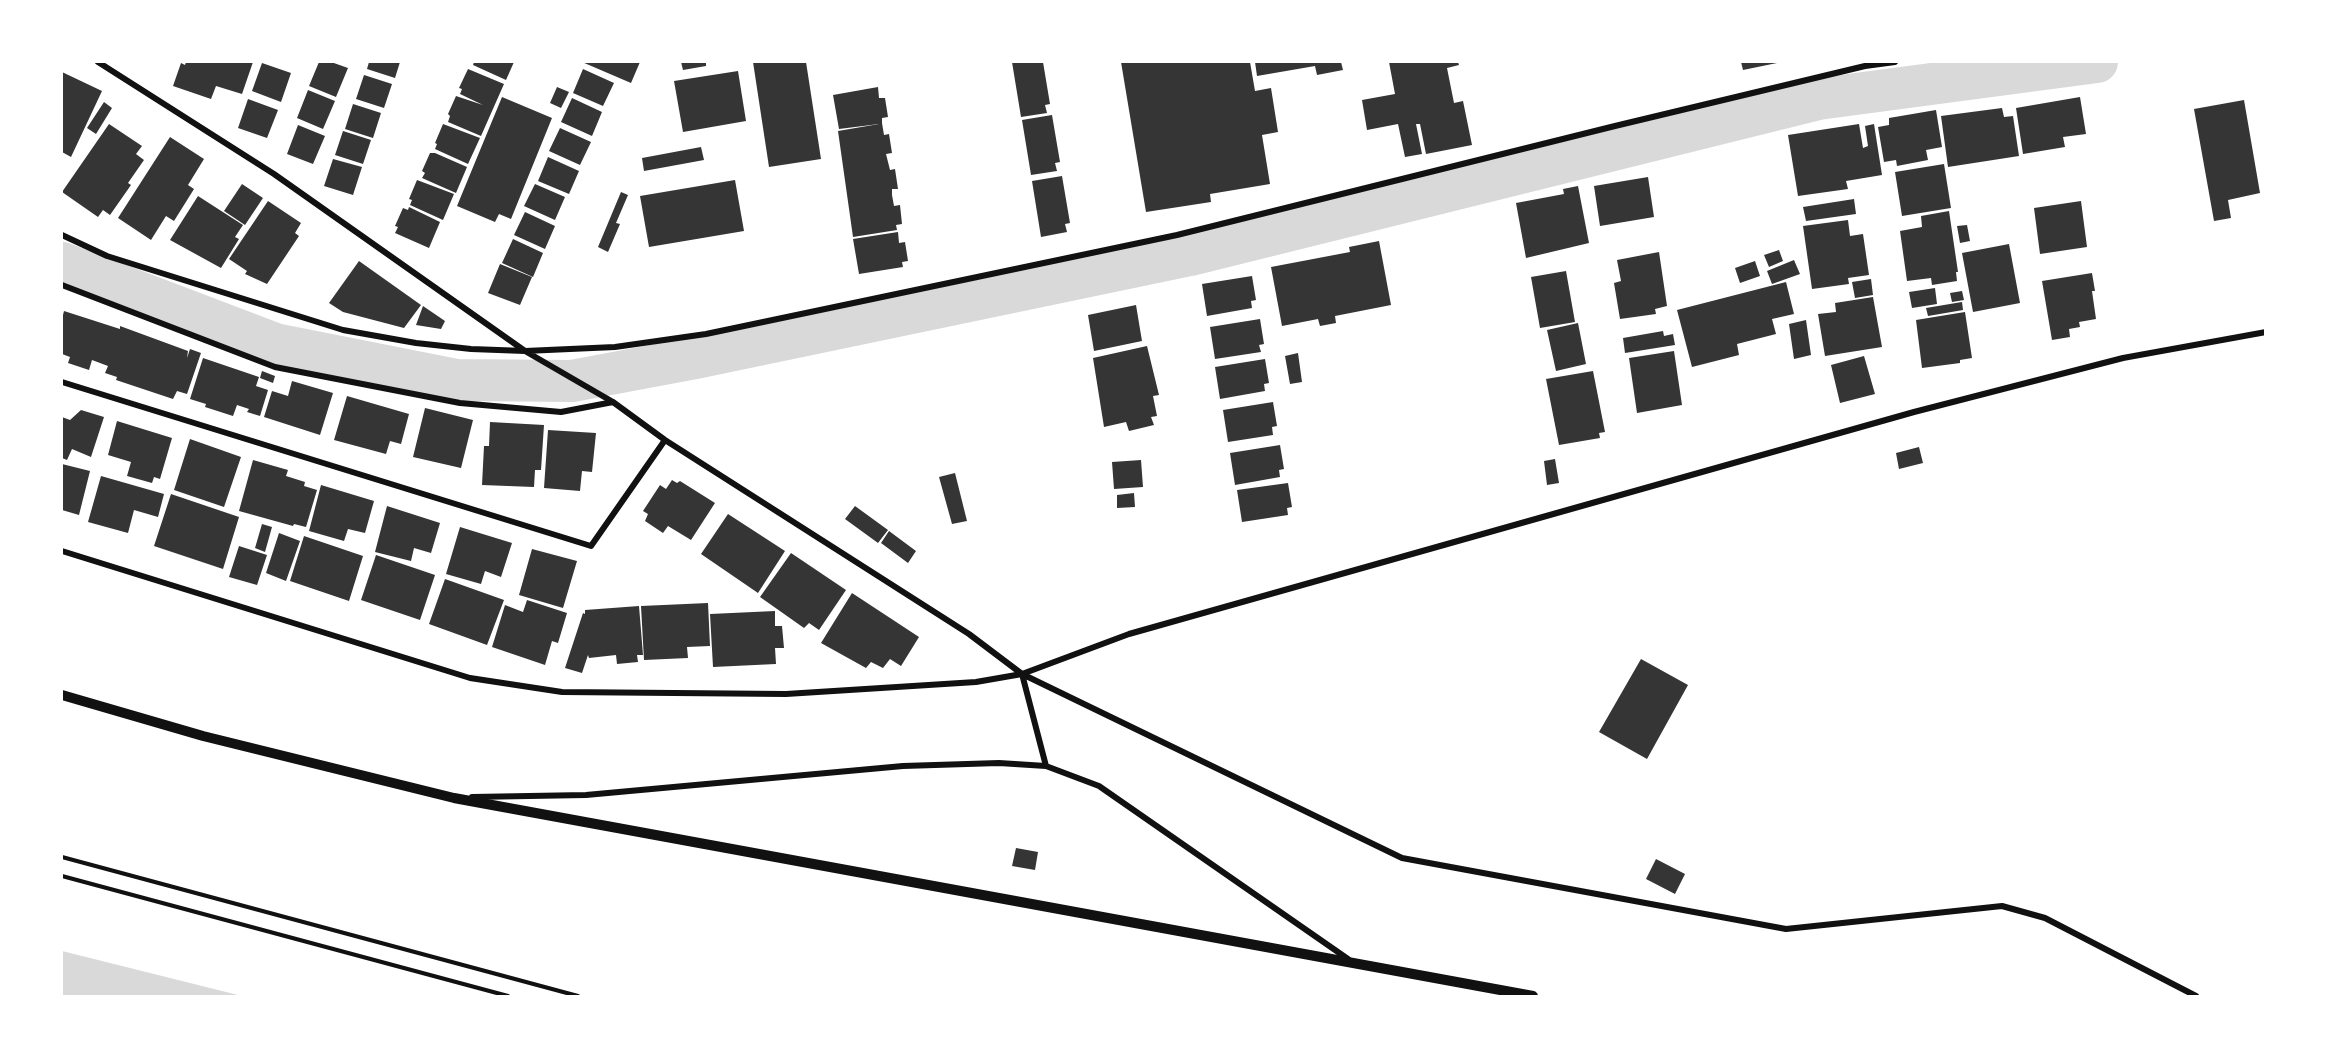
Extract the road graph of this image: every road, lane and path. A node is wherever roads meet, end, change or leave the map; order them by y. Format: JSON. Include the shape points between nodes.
{"nodes":[{"id":1,"x":98,"y":62,"type":"edge"},
{"id":2,"x":1895,"y":62,"type":"edge"},
{"id":3,"x":62,"y":236,"type":"edge"},
{"id":4,"x":62,"y":285,"type":"edge"},
{"id":5,"x":2265,"y":332,"type":"edge"},
{"id":6,"x":525,"y":351,"type":"junction"},
{"id":7,"x":62,"y":382,"type":"edge"},
{"id":8,"x":613,"y":402,"type":"junction"},
{"id":9,"x":665,"y":440,"type":"junction"},
{"id":10,"x":62,"y":551,"type":"edge"},
{"id":11,"x":1022,"y":674,"type":"junction"},
{"id":12,"x":62,"y":695,"type":"edge"},
{"id":13,"x":1046,"y":766,"type":"junction"},
{"id":14,"x":454,"y":798,"type":"junction"},
{"id":15,"x":62,"y":857,"type":"edge"},
{"id":16,"x":62,"y":876,"type":"edge"},
{"id":17,"x":1356,"y":965,"type":"junction"},
{"id":18,"x":508,"y":996,"type":"edge"},
{"id":19,"x":578,"y":996,"type":"edge"},
{"id":20,"x":1533,"y":996,"type":"edge"},
{"id":21,"x":2196,"y":996,"type":"edge"}],
"edges":[{"from":1,"to":6,"type":"street","via":[[274,174]]},
{"from":2,"to":6,"type":"street","via":[[1865,66],[1090,254],[706,334],[615,347]]},
{"from":3,"to":6,"type":"street","via":[[107,256],[343,330],[416,343]]},
{"from":4,"to":8,"type":"street","via":[[275,368],[460,403],[561,411]]},
{"from":5,"to":11,"type":"street","via":[[2123,358],[1903,415],[1129,634]]},
{"from":6,"to":8,"type":"street"},
{"from":7,"to":9,"type":"street","via":[[591,546]]},
{"from":8,"to":9,"type":"street"},
{"from":9,"to":11,"type":"street","via":[[969,634]]},
{"from":10,"to":11,"type":"street","via":[[470,678],[562,692],[786,694],[940,686]]},
{"from":11,"to":13,"type":"street"},
{"from":11,"to":21,"type":"street","via":[[1402,858],[1786,929],[2002,906],[2045,918]]},
{"from":12,"to":14,"type":"street","via":[[203,736]]},
{"from":13,"to":14,"type":"street","via":[[903,765],[586,795]]},
{"from":13,"to":17,"type":"street","via":[[1099,786]]},
{"from":14,"to":17,"type":"street"},
{"from":15,"to":19,"type":"path"},
{"from":16,"to":18,"type":"path"},
{"from":17,"to":20,"type":"street"}]}
